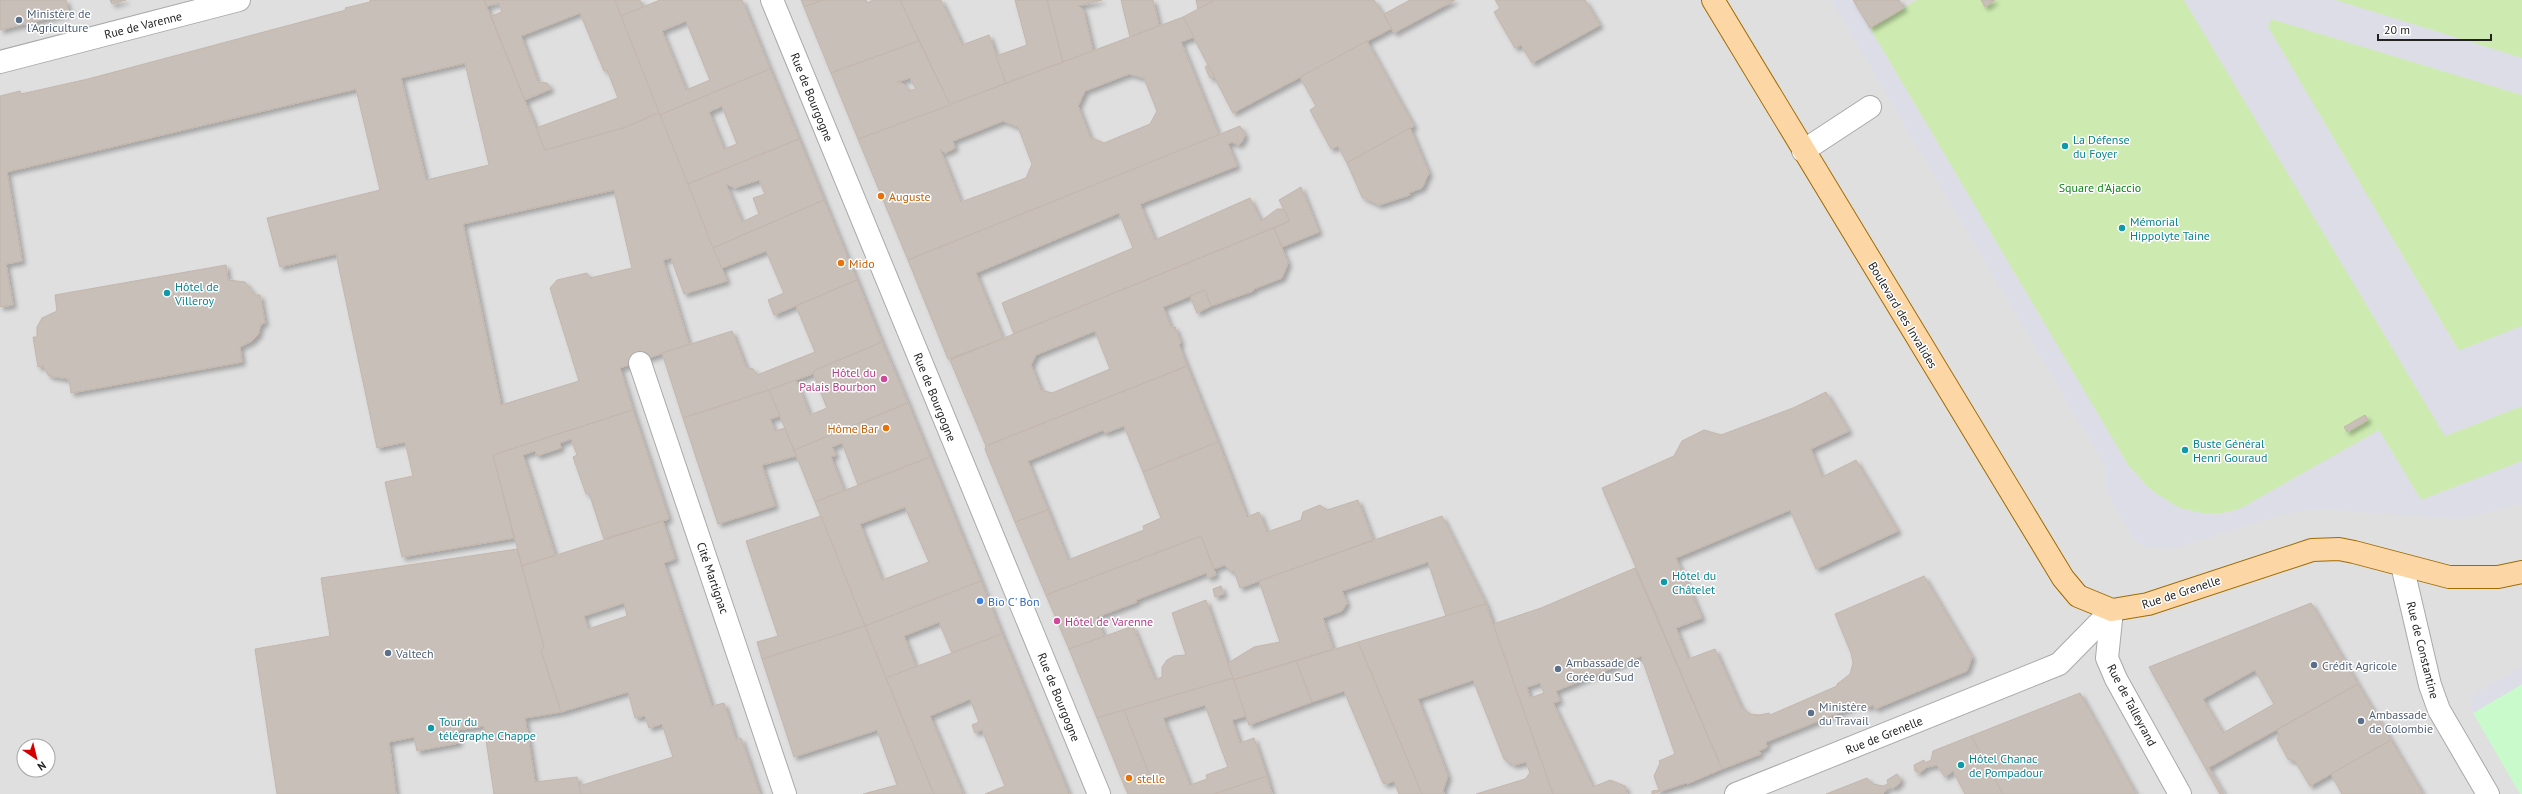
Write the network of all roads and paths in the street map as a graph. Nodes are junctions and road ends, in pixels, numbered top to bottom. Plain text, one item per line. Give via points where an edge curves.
1 (772, 0) edge
2 (1713, 0) edge
3 (226, 2) edge
4 (0, 62) edge
5 (1870, 108) dead end
6 (1803, 151) junction
7 (640, 363) dead end
8 (2402, 565) junction
9 (2522, 572) edge
10 (2112, 610) junction
11 (785, 794) edge
12 (1099, 794) edge
13 (1736, 794) edge
14 (2180, 794) edge
15 (2488, 794) edge

1 - 12 street, Rue de Bourgogne
2 - 6 main road, Boulevard des Invalides
3 - 4 street, Rue de Varenne
5 - 6 street
6 - 10 main road, Boulevard des Invalides via 2063,578 2078,596
7 - 11 street, Cité Martignac
8 - 9 main road, Rue de Grenelle via 2449,577 2498,577
8 - 10 main road, Rue de Grenelle via 2339,549 2312,550 2148,604
8 - 15 street, Rue de Constantine via 2430,685 2439,710
10 - 13 street, Rue de Grenelle via 2059,664 2047,670
10 - 14 street, Rue de Talleyrand via 2107,658 2116,679

